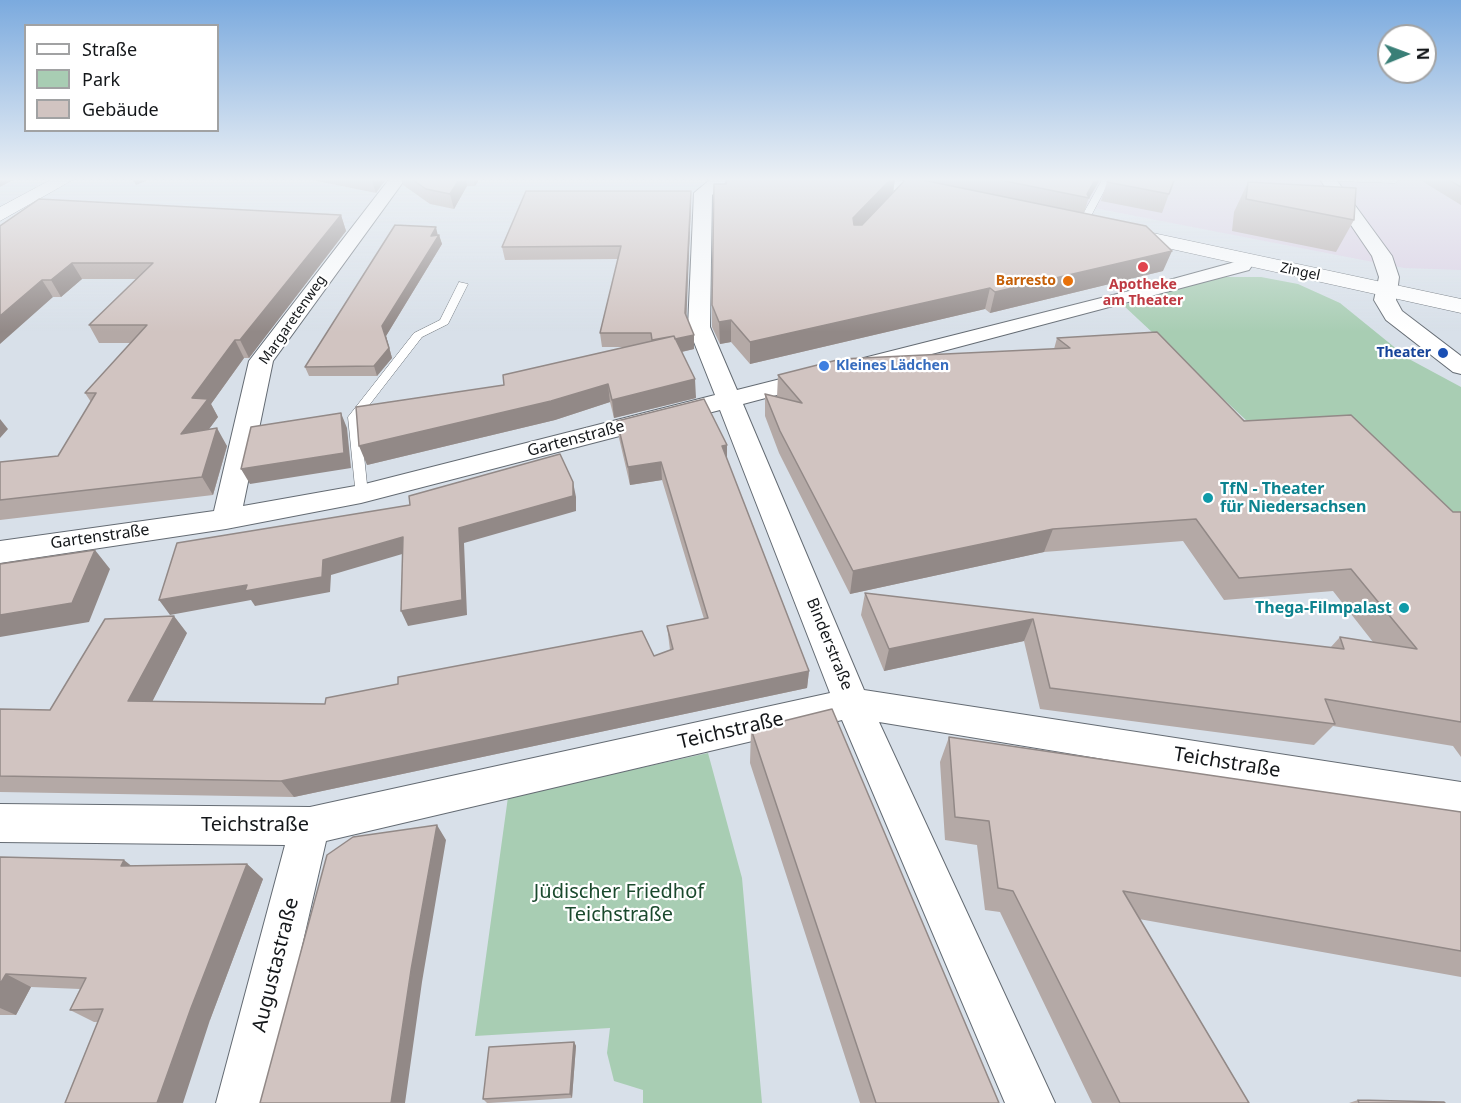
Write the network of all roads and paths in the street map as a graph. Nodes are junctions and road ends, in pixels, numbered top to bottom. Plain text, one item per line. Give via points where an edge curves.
1 (360, 229) edge
2 (703, 229) edge
3 (1129, 229) edge
4 (1140, 229) edge
5 (1363, 229) edge
6 (1246, 260) junction
7 (463, 284) dead end
8 (1387, 284) junction
9 (1461, 291) edge
10 (1461, 306) edge
11 (1461, 367) edge
12 (730, 399) junction
13 (361, 494) junction
14 (226, 519) junction
15 (0, 552) edge
16 (852, 703) junction
17 (1461, 800) edge
18 (0, 823) edge
19 (310, 826) junction
20 (241, 1103) edge
21 (1030, 1103) edge

1 - 14 street, Margaretenweg via 261,362
2 - 12 street, Binderstraße via 699,327
3 - 6 main road, Zingel
4 - 8 main road, Zingel
5 - 8 street via 1382,256
6 - 8 main road, Zingel
6 - 12 street, Gartenstraße via 1242,266 1136,295
7 - 13 lane via 444,322 418,335 354,417
8 - 9 main road
8 - 10 main road
8 - 11 street via 1384,300 1394,315
12 - 13 street, Gartenstraße
12 - 16 street, Binderstraße
13 - 14 street, Gartenstraße
14 - 15 street, Gartenstraße
16 - 17 street, Teichstraße
16 - 19 street, Teichstraße
16 - 21 street, Binderstraße
18 - 19 street, Teichstraße
19 - 20 street, Augustastraße

